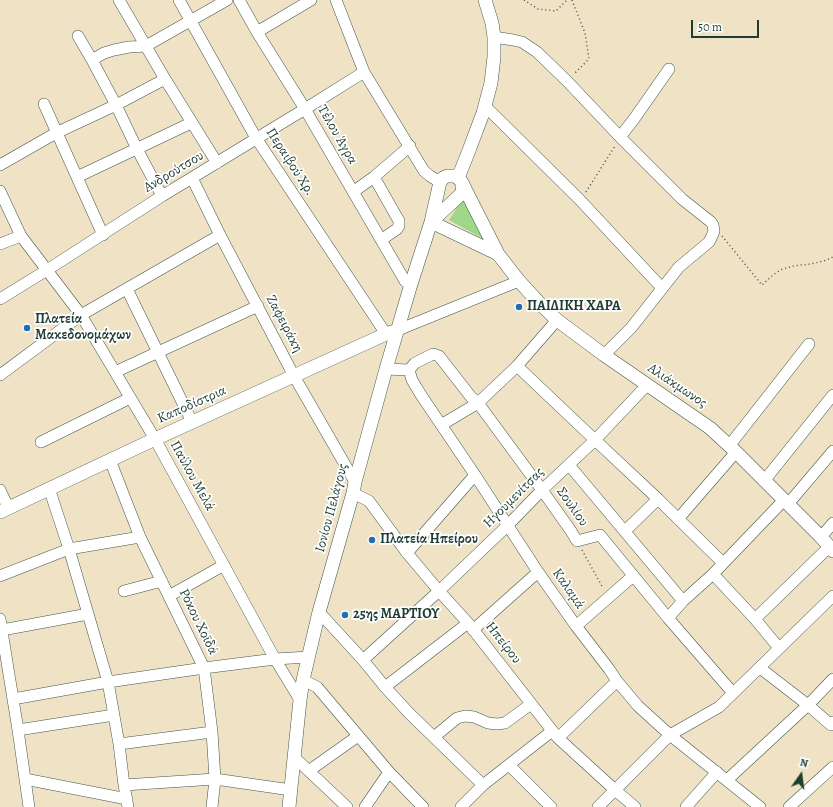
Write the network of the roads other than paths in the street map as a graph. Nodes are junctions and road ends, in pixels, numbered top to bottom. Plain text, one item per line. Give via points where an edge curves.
1 (120, 0) edge
2 (180, 0) edge
3 (227, 0) edge
4 (239, 0) edge
5 (311, 0) edge
6 (336, 0) edge
7 (485, 0) edge
8 (191, 21) junction
9 (257, 32) junction
10 (78, 36) dead end
11 (494, 37) junction
12 (146, 46) junction
13 (92, 60) junction
14 (669, 69) dead end
15 (364, 72) junction
16 (165, 79) junction
17 (44, 104) dead end
18 (116, 105) junction
19 (485, 106) junction
20 (305, 109) junction
21 (191, 123) junction
22 (56, 133) junction
23 (620, 137) junction
24 (256, 138) junction
25 (410, 146) junction
26 (137, 149) junction
27 (217, 163) junction
28 (0, 165) edge
29 (77, 177) junction
30 (374, 177) junction
31 (192, 178) junction
32 (460, 181) junction
33 (440, 182) junction
34 (0, 191) edge
35 (353, 192) junction
36 (162, 196) junction
37 (431, 222) junction
38 (103, 235) junction
39 (220, 235) junction
40 (21, 236) junction
41 (381, 240) junction
42 (0, 244) edge
43 (498, 254) junction
44 (47, 270) junction
45 (519, 280) junction
46 (411, 284) junction
47 (662, 288) junction
48 (127, 289) junction
49 (0, 299) edge
50 (258, 306) junction
51 (81, 315) junction
52 (557, 320) junction
53 (392, 332) junction
54 (809, 344) dead end
55 (158, 352) junction
56 (604, 355) junction
57 (517, 366) junction
58 (386, 369) junction
59 (2, 370) edge
60 (410, 370) junction
61 (115, 372) junction
62 (294, 376) junction
63 (647, 385) junction
64 (833, 395) edge
65 (130, 398) junction
66 (478, 403) junction
67 (192, 422) junction
68 (441, 425) junction
69 (155, 439) junction
70 (594, 440) junction
71 (41, 442) dead end
72 (733, 449) junction
73 (833, 451) edge
74 (110, 460) junction
75 (569, 465) junction
76 (475, 475) junction
77 (764, 481) junction
78 (49, 488) junction
79 (354, 488) junction
80 (0, 490) edge
81 (542, 490) junction
82 (658, 499) junction
83 (786, 502) junction
84 (4, 509) edge
85 (678, 518) junction
86 (833, 523) edge
87 (507, 526) junction
88 (625, 531) junction
89 (140, 537) junction
90 (828, 545) edge
91 (68, 549) junction
92 (407, 553) junction
93 (723, 563) junction
94 (224, 565) junction
95 (538, 572) junction
96 (713, 574) junction
97 (0, 576) edge
98 (633, 576) junction
99 (162, 581) junction
100 (124, 591) dead end
101 (439, 591) junction
102 (169, 596) junction
103 (833, 596) edge
104 (683, 601) junction
105 (319, 612) junction
106 (88, 614) junction
107 (668, 618) junction
108 (755, 619) junction
109 (1, 625) edge
110 (471, 626) junction
111 (576, 626) junction
112 (779, 648) junction
113 (309, 657) junction
114 (275, 659) junction
115 (363, 660) junction
116 (204, 668) junction
117 (760, 668) junction
118 (833, 679) edge
119 (304, 680) junction
120 (617, 681) junction
121 (108, 682) junction
122 (385, 687) junction
123 (733, 693) junction
124 (13, 699) junction
125 (300, 700) junction
126 (531, 704) junction
127 (808, 705) junction
128 (114, 715) junction
129 (832, 724) edge
130 (18, 730) junction
131 (212, 732) junction
132 (555, 734) junction
133 (670, 735) junction
134 (358, 736) junction
135 (434, 737) junction
136 (119, 744) junction
137 (294, 757) junction
138 (508, 765) junction
139 (833, 767) edge
140 (310, 770) junction
141 (389, 772) junction
142 (718, 772) junction
143 (25, 779) junction
144 (215, 779) junction
145 (727, 780) junction
146 (124, 785) junction
147 (483, 785) junction
148 (291, 790) junction
149 (615, 790) junction
150 (128, 803) edge
151 (29, 807) edge
152 (212, 807) edge
153 (289, 807) edge
154 (347, 807) edge
155 (365, 807) edge
156 (423, 807) edge
157 (461, 807) edge
158 (551, 807) edge
159 (598, 807) edge
160 (635, 807) edge
161 (686, 807) edge
162 (760, 807) edge
163 (789, 807) edge

1 - 12 street
2 - 8 street, Περαιβού Χρ.
3 - 8 street
4 - 9 street, Τέλου Άγρα
5 - 9 street
6 - 15 street
7 - 11 street
8 - 12 street
8 - 24 street, Περαιβού Χρ.
9 - 20 street, Τέλου Άγρα
10 - 13 street
11 - 19 street via 491,83
11 - 23 street via 530,46
12 - 13 street via 114,50
12 - 16 street
13 - 18 street
14 - 23 street
15 - 20 street, Ανδρούτσου
15 - 25 street
16 - 18 street
16 - 21 street
17 - 22 street
18 - 22 street
18 - 26 street
19 - 32 street
19 - 47 street via 580,200
20 - 24 street, Ανδρούτσου
20 - 35 street, Τέλου Άγρα
21 - 26 street
21 - 27 street
22 - 28 street
22 - 29 street
23 - 47 street via 682,199 713,225 714,231 709,242 679,267
24 - 27 street, Ανδρούτσου
24 - 53 street, Περαιβού Χρ.
25 - 30 street
25 - 33 street via 424,170
26 - 29 street
26 - 36 street
27 - 31 street, Ανδρούτσου
29 - 38 street
30 - 35 street
30 - 41 street via 399,221 397,229
31 - 36 street, Ανδρούτσου
31 - 39 street, Ζαφειράκη
32 - 33 street via 454,176 447,176
32 - 37 street via 463,189 460,195
32 - 43 street, Αλιάκμωνος
33 - 37 street, Ιονίου Πελάγους
34 - 40 street, Παύλου Μελά
35 - 41 street, Τέλου Άγρα
36 - 38 street, Ανδρούτσου
37 - 43 street, Αλιάκμωνος
37 - 46 street, Ιονίου Πελάγους
38 - 44 street, Ανδρούτσου
39 - 48 street
39 - 50 street, Ζαφειράκη
40 - 42 street
40 - 44 street, Παύλου Μελά
41 - 46 street, Τέλου Άγρα via 405,281
43 - 45 street, Αλιάκμωνος
44 - 49 street, Ανδρούτσου
44 - 51 street, Παύλου Μελά
45 - 52 street, Αλιάκμωνος
45 - 53 street
46 - 53 street, Ιονίου Πελάγους
47 - 56 street via 631,328
48 - 51 street
48 - 55 street
50 - 55 street
50 - 62 street, Ζαφειράκη
51 - 59 street
51 - 61 street, Παύλου Μελά
52 - 56 street, Αλιάκμωνος
52 - 57 street
53 - 58 street, Ιονίου Πελάγους
53 - 62 street, Καποδίστρια
54 - 72 street
55 - 61 street
55 - 67 street
56 - 63 street, Αλιάκμωνος
57 - 66 street
57 - 70 street
58 - 60 street
58 - 79 street, Ιονίου Πελάγους
60 - 66 street, Σουλίου via 415,363 433,354 439,356
60 - 68 street, Καλαμά via 412,380
61 - 65 street, Παύλου Μελά
62 - 67 street, Καποδίστρια
62 - 79 street, Ζαφειράκη
63 - 70 street, Ηγουμενίτσας
63 - 72 street, Αλιάκμωνος via 710,428
64 - 77 street
65 - 69 street, Παύλου Μελά
65 - 71 street
66 - 68 street
66 - 81 street, Σουλίου
67 - 69 street, Καποδίστρια
68 - 76 street, Καλαμά
69 - 74 street, Καποδίστρια
69 - 94 street, Παύλου Μελά
70 - 75 street, Ηγουμενίτσας
70 - 82 street
72 - 77 street, Αλιάκμωνος
72 - 85 street
73 - 83 street
74 - 78 street, Καποδίστρια
74 - 89 street, Ρόκου Χοϊδά
75 - 81 street, Ηγουμενίτσας
75 - 88 street
76 - 87 street, Καλαμά
76 - 92 street
77 - 83 street, Αλιάκμωνος
78 - 84 street, Καποδίστρια
78 - 91 street
79 - 92 street, Ηπείρου via 369,501
79 - 105 street, Ιονίου Πελάγους
80 - 84 street
81 - 87 street, Ηγουμενίτσας
81 - 98 street, Σουλίου via 577,541 600,535
82 - 85 street
82 - 88 street
83 - 90 street, Αλιάκμωνος
83 - 93 street
85 - 93 street
86 - 90 street
87 - 95 street, Καλαμά
87 - 101 street, Ηγουμενίτσας
88 - 104 street
89 - 91 street
89 - 99 street, Ρόκου Χοϊδά
90 - 108 street
91 - 97 street
91 - 106 street
92 - 101 street, Ηπείρου
93 - 96 street
94 - 102 street
94 - 114 street, Παύλου Μελά
95 - 110 street
95 - 111 street, Καλαμά
96 - 104 street
96 - 108 street
98 - 107 street, Σουλίου
98 - 111 street
99 - 100 street
99 - 102 street, Ρόκου Χοϊδά
101 - 110 street, Ηπείρου
101 - 115 street, Ηγουμενίτσας
102 - 116 street, Ρόκου Χοϊδά
103 - 112 street
104 - 107 street
105 - 113 street, Ιονίου Πελάγους
105 - 115 street
106 - 109 street
106 - 121 street
107 - 123 street, Σουλίου
108 - 112 street
109 - 124 street
110 - 122 street
110 - 126 street, Ηπείρου
111 - 120 street, Καλαμά
112 - 117 street
113 - 114 street
113 - 119 street, Ιονίου Πελάγους
114 - 116 street
114 - 125 street, Παύλου Μελά
115 - 122 street
116 - 121 street
116 - 131 street, Ρόκου Χοϊδά
117 - 123 street
117 - 127 street
118 - 127 street
119 - 125 street, Ιονίου Πελάγους
119 - 134 street via 317,687
120 - 132 street
120 - 133 street, Καλαμά via 638,706
121 - 124 street
121 - 128 street
122 - 135 street
123 - 133 street via 719,707
124 - 130 street
125 - 137 street, Ιονίου Πελάγους
126 - 132 street, Ηπείρου
126 - 135 street via 505,723 488,723 465,716 457,718
127 - 129 street
127 - 145 street
128 - 130 street
128 - 136 street
130 - 143 street
131 - 136 street
131 - 144 street, Ρόκου Χοϊδά
132 - 138 street
132 - 149 street, Ηπείρου
133 - 142 street, Καλαμά
133 - 149 street
134 - 140 street
134 - 141 street
135 - 147 street
136 - 146 street
137 - 140 street
137 - 148 street, Ιονίου Πελάγους
138 - 147 street
138 - 158 street
139 - 163 street
140 - 154 street
141 - 155 street
141 - 156 street
142 - 145 street, Καλαμά
142 - 161 street
143 - 150 street
143 - 151 street
144 - 146 street
144 - 148 street
144 - 152 street, Ρόκου Χοϊδά
145 - 162 street, Καλαμά
146 - 150 street
147 - 157 street
148 - 153 street, Ιονίου Πελάγους
149 - 159 street
149 - 160 street, Ηπείρου

